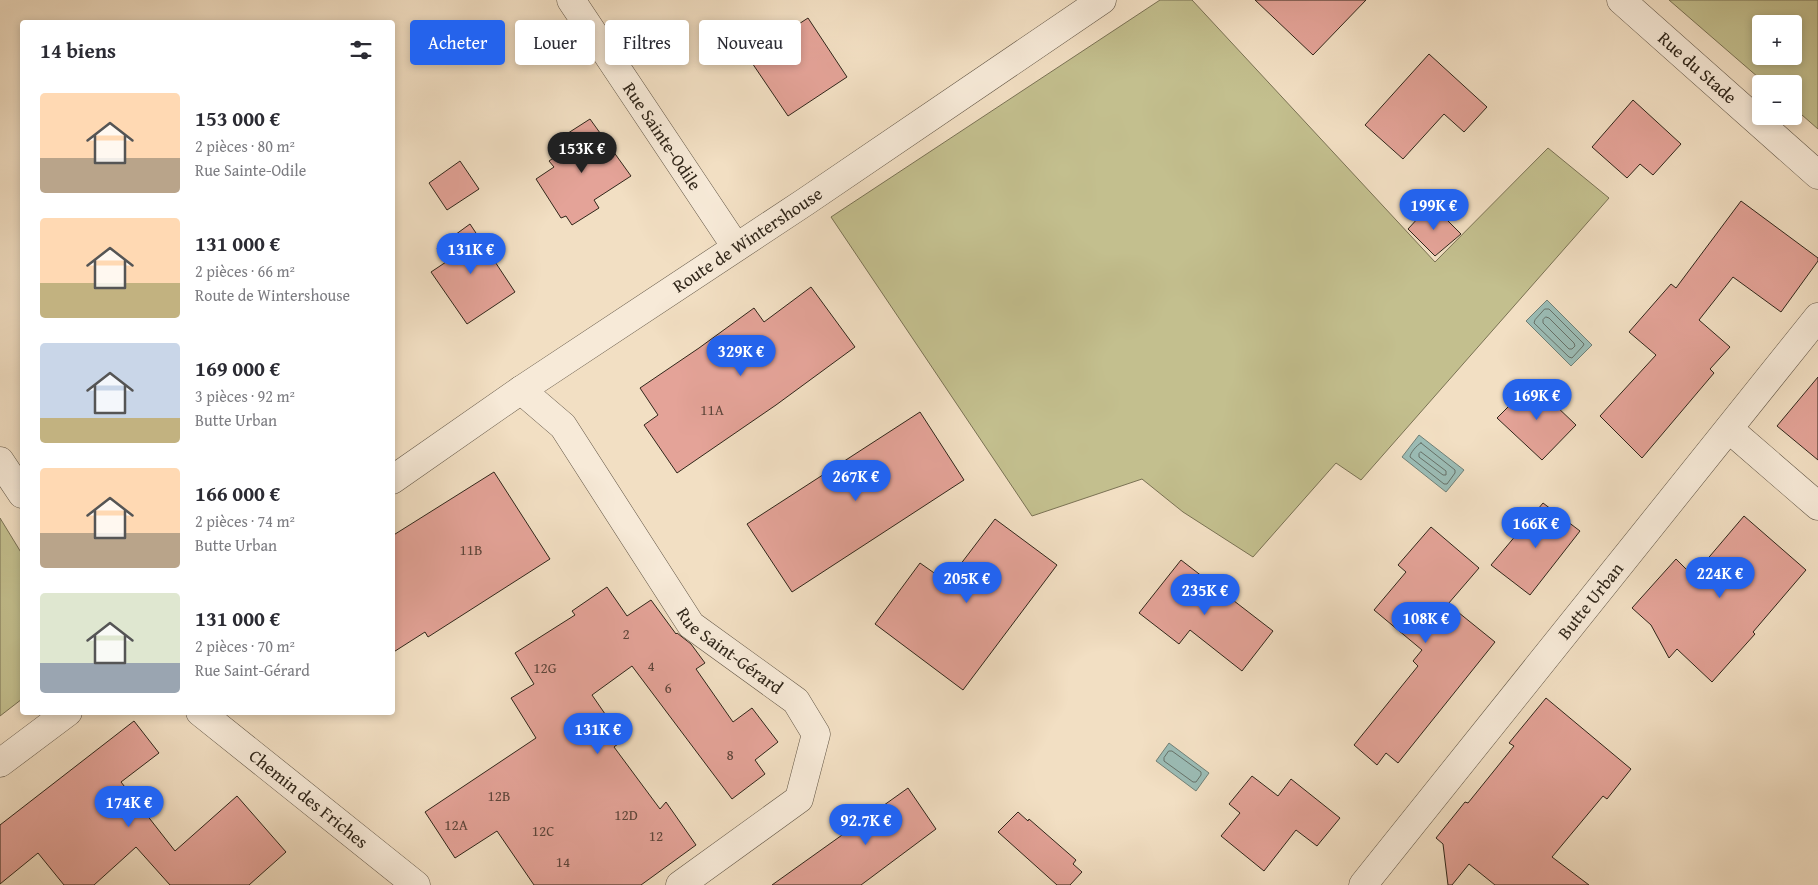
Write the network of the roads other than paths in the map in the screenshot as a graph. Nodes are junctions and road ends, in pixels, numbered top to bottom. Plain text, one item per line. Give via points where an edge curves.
1 (571, 0) edge
2 (1102, 0) edge
3 (1622, 0) edge
4 (1818, 175) edge
5 (736, 247) junction
6 (1818, 317) edge
7 (522, 390) junction
8 (1729, 429) junction
9 (0, 460) edge
10 (395, 478) edge
11 (20, 491) edge
12 (1818, 506) edge
13 (64, 715) edge
14 (204, 715) edge
15 (0, 763) edge
16 (416, 885) edge
17 (680, 885) edge
18 (1363, 885) edge

1 - 5 street, Rue Sainte-Odile
2 - 5 street, Route de Wintershouse
3 - 4 street, Rue du Stade
5 - 7 street, Route de Wintershouse
6 - 8 street, Butte Urban
7 - 10 street, Route de Wintershouse
7 - 17 street, Rue Saint-Gérard via 563,426 691,625 796,701 816,734 799,799
8 - 12 street
8 - 18 street, Butte Urban
9 - 11 street
13 - 15 street
14 - 16 street, Chemin des Friches

